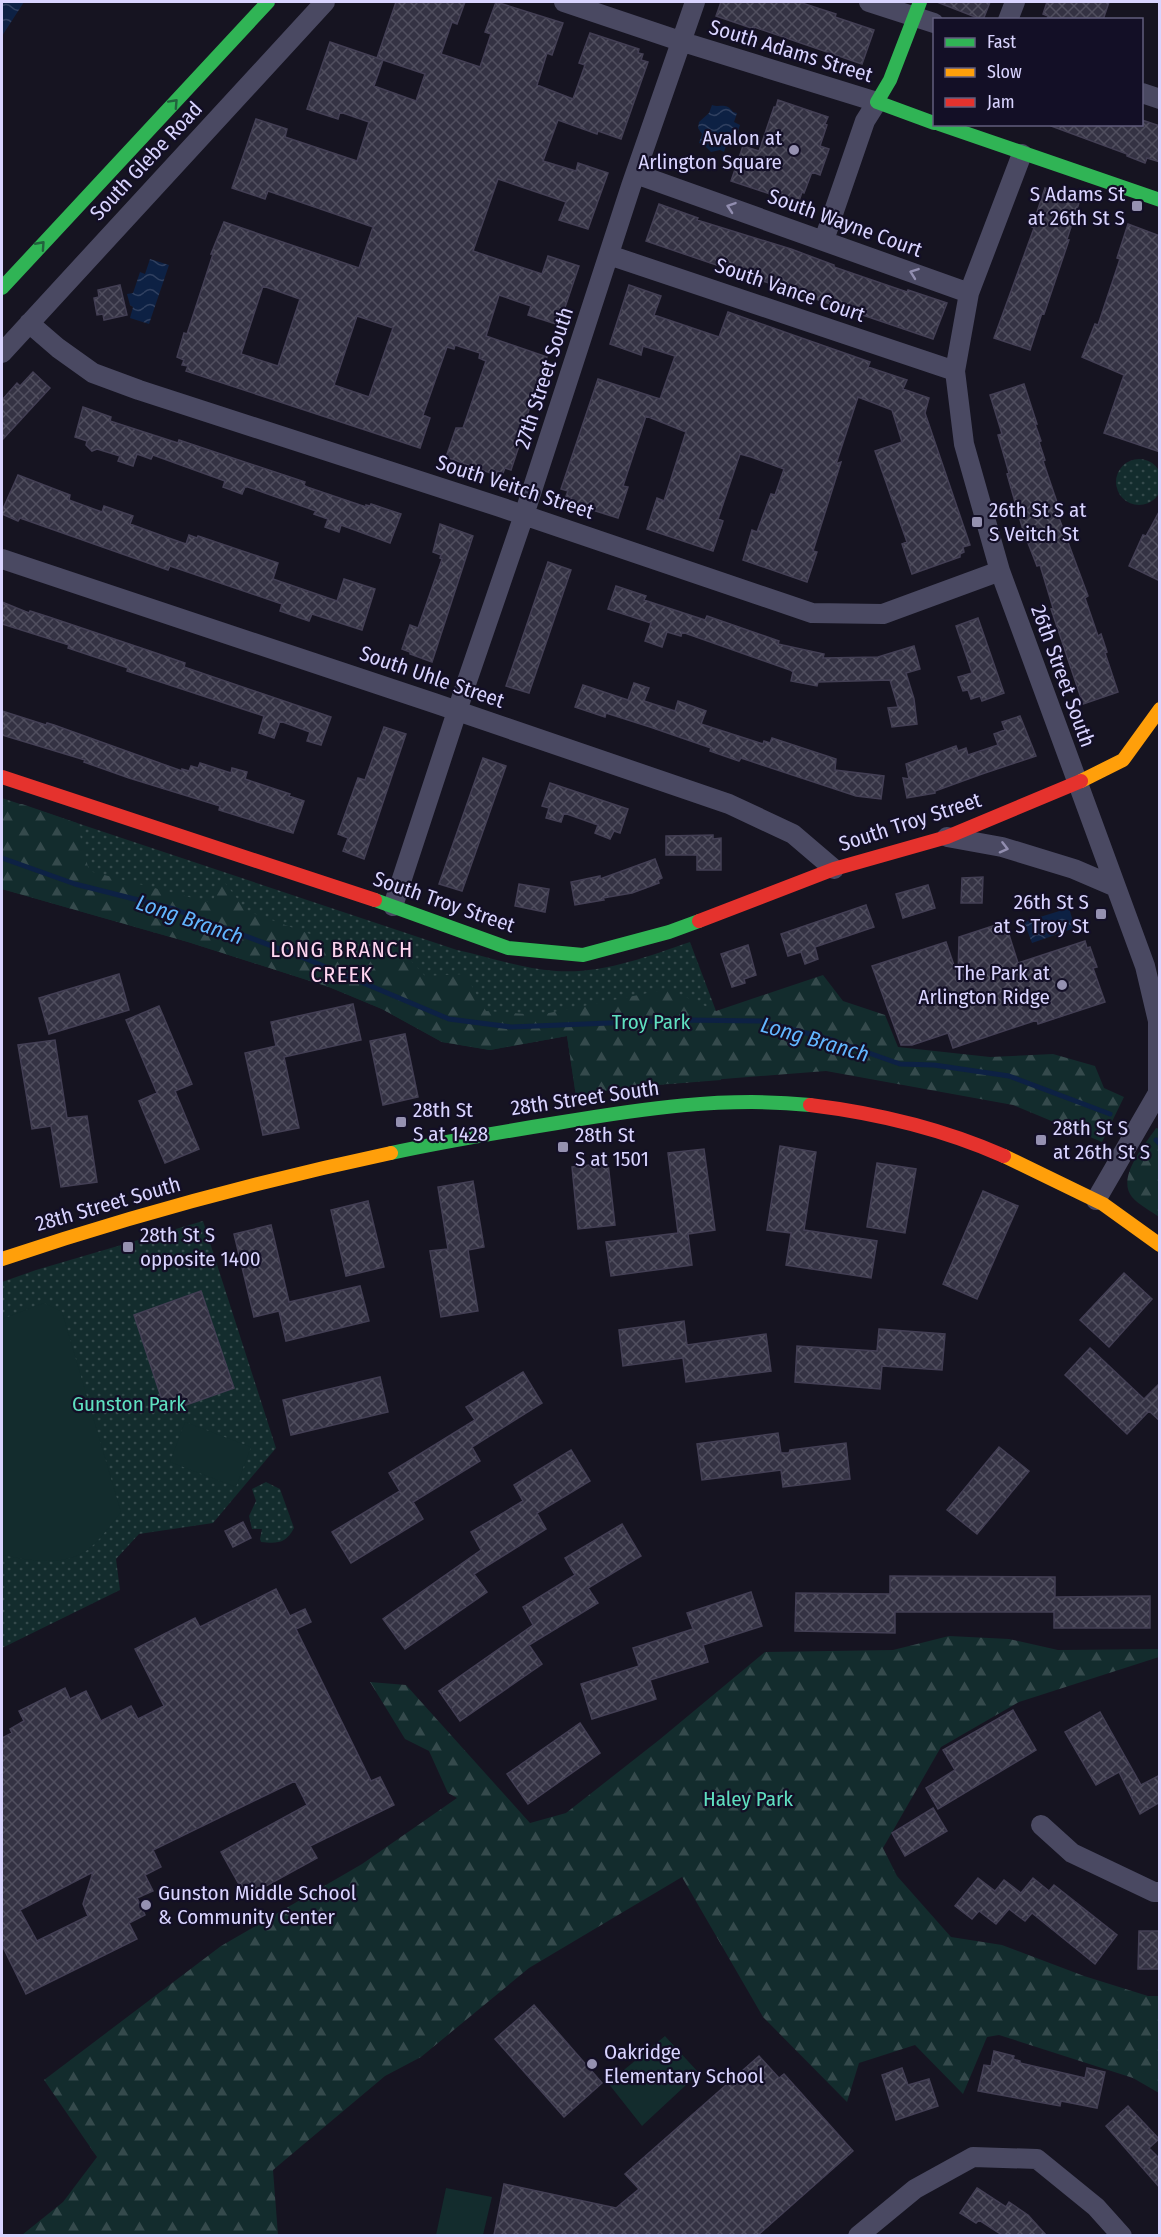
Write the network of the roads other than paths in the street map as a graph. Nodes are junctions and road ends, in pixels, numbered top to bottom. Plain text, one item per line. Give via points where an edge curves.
1 (268, 2) edge
2 (325, 2) edge
3 (564, 2) edge
4 (695, 2) edge
5 (869, 2) edge
6 (1015, 2) edge
7 (917, 9) edge
8 (1009, 18) edge
9 (933, 22) edge
10 (682, 42) junction
11 (1143, 93) edge
12 (1160, 99) edge
13 (877, 102) junction
14 (933, 123) edge
15 (945, 126) edge
16 (1022, 154) junction
17 (636, 174) junction
18 (1160, 200) edge
19 (824, 240) junction
20 (609, 255) junction
21 (2, 288) edge
22 (969, 293) junction
23 (29, 323) junction
24 (2, 353) edge
25 (955, 371) junction
26 (524, 515) junction
27 (2, 559) edge
28 (1000, 571) junction
29 (1160, 709) edge
30 (457, 711) junction
31 (2, 777) edge
32 (1077, 783) junction
33 (946, 837) junction
34 (834, 869) junction
35 (1116, 887) junction
36 (393, 906) junction
37 (1096, 1200) junction
38 (1160, 1245) edge
39 (2, 1259) edge
40 (1041, 1825) dead end
41 (1160, 1892) edge
42 (858, 2235) edge
43 (1122, 2235) edge

21 -> 1 street, South Glebe Road
2 - 23 street, South Glebe Road
3 - 10 street, South Adams Street
4 - 10 street, 27th Street South
5 - 7 street
6 - 8 street
7 - 9 street
7 - 13 street via 890,80
10 - 13 street, South Adams Street
10 - 17 street, 27th Street South
11 - 12 street
13 - 14 street, South Adams Street
13 - 19 street via 865,121
15 - 16 street
16 - 18 street
16 - 22 street, 26th Street South
19 -> 17 street, South Wayne Court
17 - 20 street, 27th Street South
22 -> 19 street, South Wayne Court
20 - 25 street, South Vance Court
20 - 26 street, 27th Street South
22 - 25 street, 26th Street South
23 - 24 street, South Glebe Road
23 - 26 street, South Veitch Street via 93,373
25 - 28 street, 26th Street South via 964,444
26 - 28 street, South Veitch Street via 812,613 883,614
26 - 30 street, 27th Street South
27 - 30 street, South Uhle Street
28 - 32 street, 26th Street South
29 - 32 street, South Troy Street via 1123,760
30 - 34 street, South Uhle Street via 729,804 793,834
30 - 36 street, 27th Street South
31 - 36 street, South Troy Street
32 - 33 street, South Troy Street
32 - 35 street, 26th Street South
33 - 34 street, South Troy Street
33 -> 35 street via 1002,847 1074,869
34 - 36 street, South Troy Street via 669,932 583,955 508,948
35 - 37 street, 26th Street South via 1145,966 1158,1021 1158,1094
37 - 38 street, 28th Street South
37 - 39 street, 28th Street South via 1023,1162 951,1134 872,1114 796,1104 741,1102 597,1116 380,1155 127,1219
40 - 41 street via 1072,1853
42 - 43 street via 915,2189 973,2157 1036,2159 1096,2207

